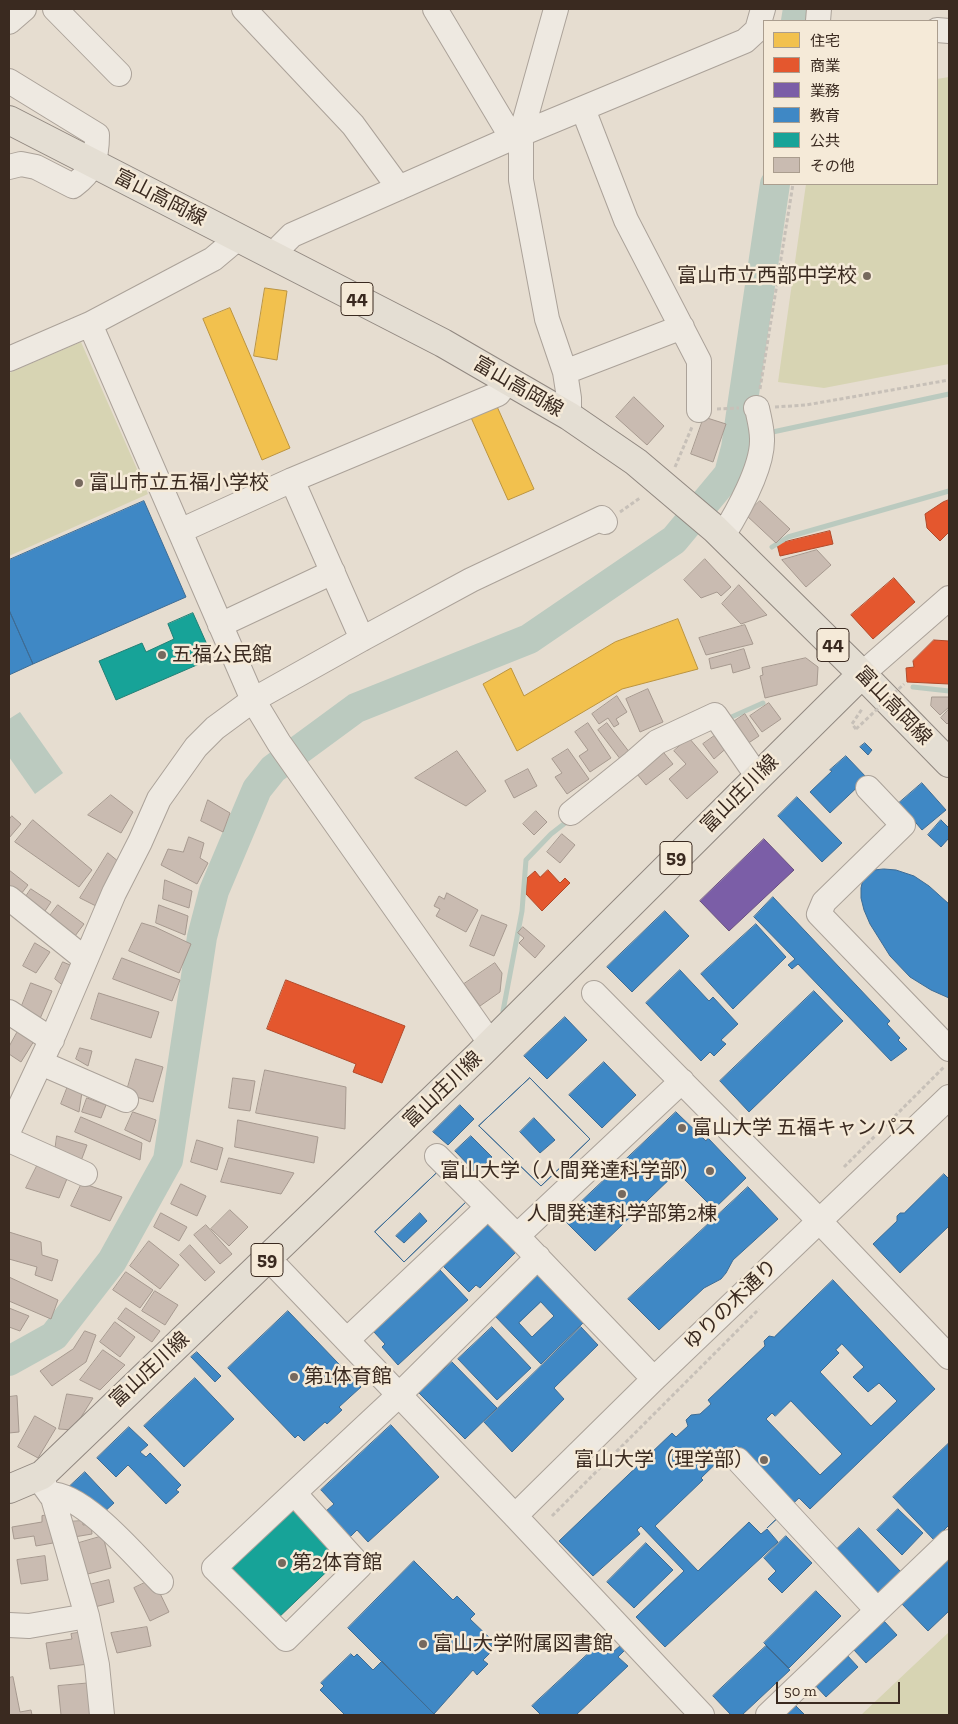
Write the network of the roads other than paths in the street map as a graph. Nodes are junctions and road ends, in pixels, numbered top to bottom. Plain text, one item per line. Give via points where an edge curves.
1 (24, 9) edge
2 (54, 9) edge
3 (244, 9) edge
4 (435, 9) edge
5 (556, 9) edge
6 (763, 9) edge
7 (9, 22) edge
8 (119, 74) dead end
9 (9, 81) edge
10 (583, 109) junction
11 (9, 120) edge
12 (516, 136) junction
13 (94, 164) junction
14 (9, 167) edge
15 (399, 188) junction
16 (238, 238) junction
17 (272, 255) junction
18 (90, 324) junction
19 (682, 327) junction
20 (9, 359) edge
21 (565, 372) junction
22 (508, 381) junction
23 (699, 410) road end
24 (569, 416) junction
25 (759, 421) road end
26 (292, 480) junction
27 (605, 522) road end
28 (180, 531) junction
29 (718, 533) junction
30 (333, 572) junction
31 (949, 598) edge
32 (220, 625) junction
33 (362, 639) junction
34 (862, 674) junction
35 (252, 700) junction
36 (949, 763) edge
37 (758, 776) junction
38 (868, 788) dead end
39 (571, 813) dead end
40 (9, 898) edge
41 (85, 959) junction
42 (594, 993) dead end
43 (9, 1012) edge
44 (52, 1040) junction
45 (491, 1044) junction
46 (949, 1049) edge
47 (40, 1063) junction
48 (682, 1081) junction
49 (949, 1097) edge
50 (126, 1100) dead end
51 (9, 1130) edge
52 (9, 1140) edge
53 (436, 1156) dead end
54 (85, 1174) dead end
55 (488, 1207) junction
56 (819, 1221) junction
57 (517, 1236) junction
58 (538, 1257) junction
59 (268, 1258) junction
60 (347, 1340) junction
61 (949, 1357) edge
62 (654, 1379) junction
63 (399, 1395) junction
64 (738, 1460) dead end
65 (46, 1484) junction
66 (9, 1489) edge
67 (294, 1493) junction
68 (515, 1516) junction
69 (949, 1542) edge
70 (161, 1582) dead end
71 (877, 1610) junction
72 (87, 1616) junction
73 (9, 1625) edge
74 (102, 1715) edge
75 (702, 1715) edge
76 (768, 1715) edge

1 - 7 street
2 - 8 street
3 - 15 street via 353,125
4 - 12 street
5 - 12 street
6 - 10 street via 757,30 745,41
9 - 13 street via 97,135
10 - 12 street
10 - 19 street via 626,220
11 - 13 main road, 富山高岡線 / 44
12 - 15 street
12 - 21 street via 547,318
13 - 14 street via 85,178 73,186 36,168 21,164
13 - 16 main road, 富山高岡線 / 44
15 - 17 street via 292,235
16 - 17 main road, 富山高岡線 / 44
16 - 18 street via 213,258
17 - 22 main road, 富山高岡線 / 44 via 442,342
18 - 20 street
18 - 28 street
19 - 21 street
19 - 23 street via 699,361
21 - 24 street
22 - 24 main road, 富山高岡線 / 44
22 - 26 street via 498,394
24 - 29 main road, 富山高岡線 / 44 via 636,462
25 - 29 street via 756,469 731,522
26 - 28 street
26 - 30 street
27 - 33 street via 602,518 488,572
28 - 32 street
29 - 34 main road, 富山高岡線 / 44
30 - 32 street
30 - 33 street
31 - 34 street
32 - 35 street
33 - 35 street
34 - 36 main road, 富山高岡線 / 44
34 - 37 main road, 富山庄川線 / 59
35 - 41 street via 196,747 159,799
35 - 45 street
37 - 39 street via 720,723 658,742
37 - 45 main road, 富山庄川線 / 59
38 - 46 street via 903,825 824,902 819,914
40 - 41 street
41 - 44 street
42 - 48 street
43 - 44 street
44 - 47 street
45 - 59 main road, 富山庄川線 / 59
47 - 50 street
47 - 51 street
48 - 56 street
48 - 57 street
49 - 56 street, ゆりの木通り
52 - 54 street
53 - 55 street
55 - 57 street
55 - 60 street
56 - 61 street
56 - 62 street, ゆりの木通り
57 - 58 street
58 - 62 street
58 - 63 street
59 - 60 street
59 - 65 main road, 富山庄川線 / 59 via 126,1392
60 - 63 street
62 - 68 street, ゆりの木通り
63 - 67 street
63 - 68 street
64 - 71 street
65 - 66 main road, 富山庄川線 / 59
65 - 70 street via 105,1524
65 - 72 street via 53,1498
67 - 67 street via 360,1566 286,1638 214,1568
68 - 75 street
69 - 71 street
71 - 76 street
72 - 73 street via 29,1626
72 - 74 street

